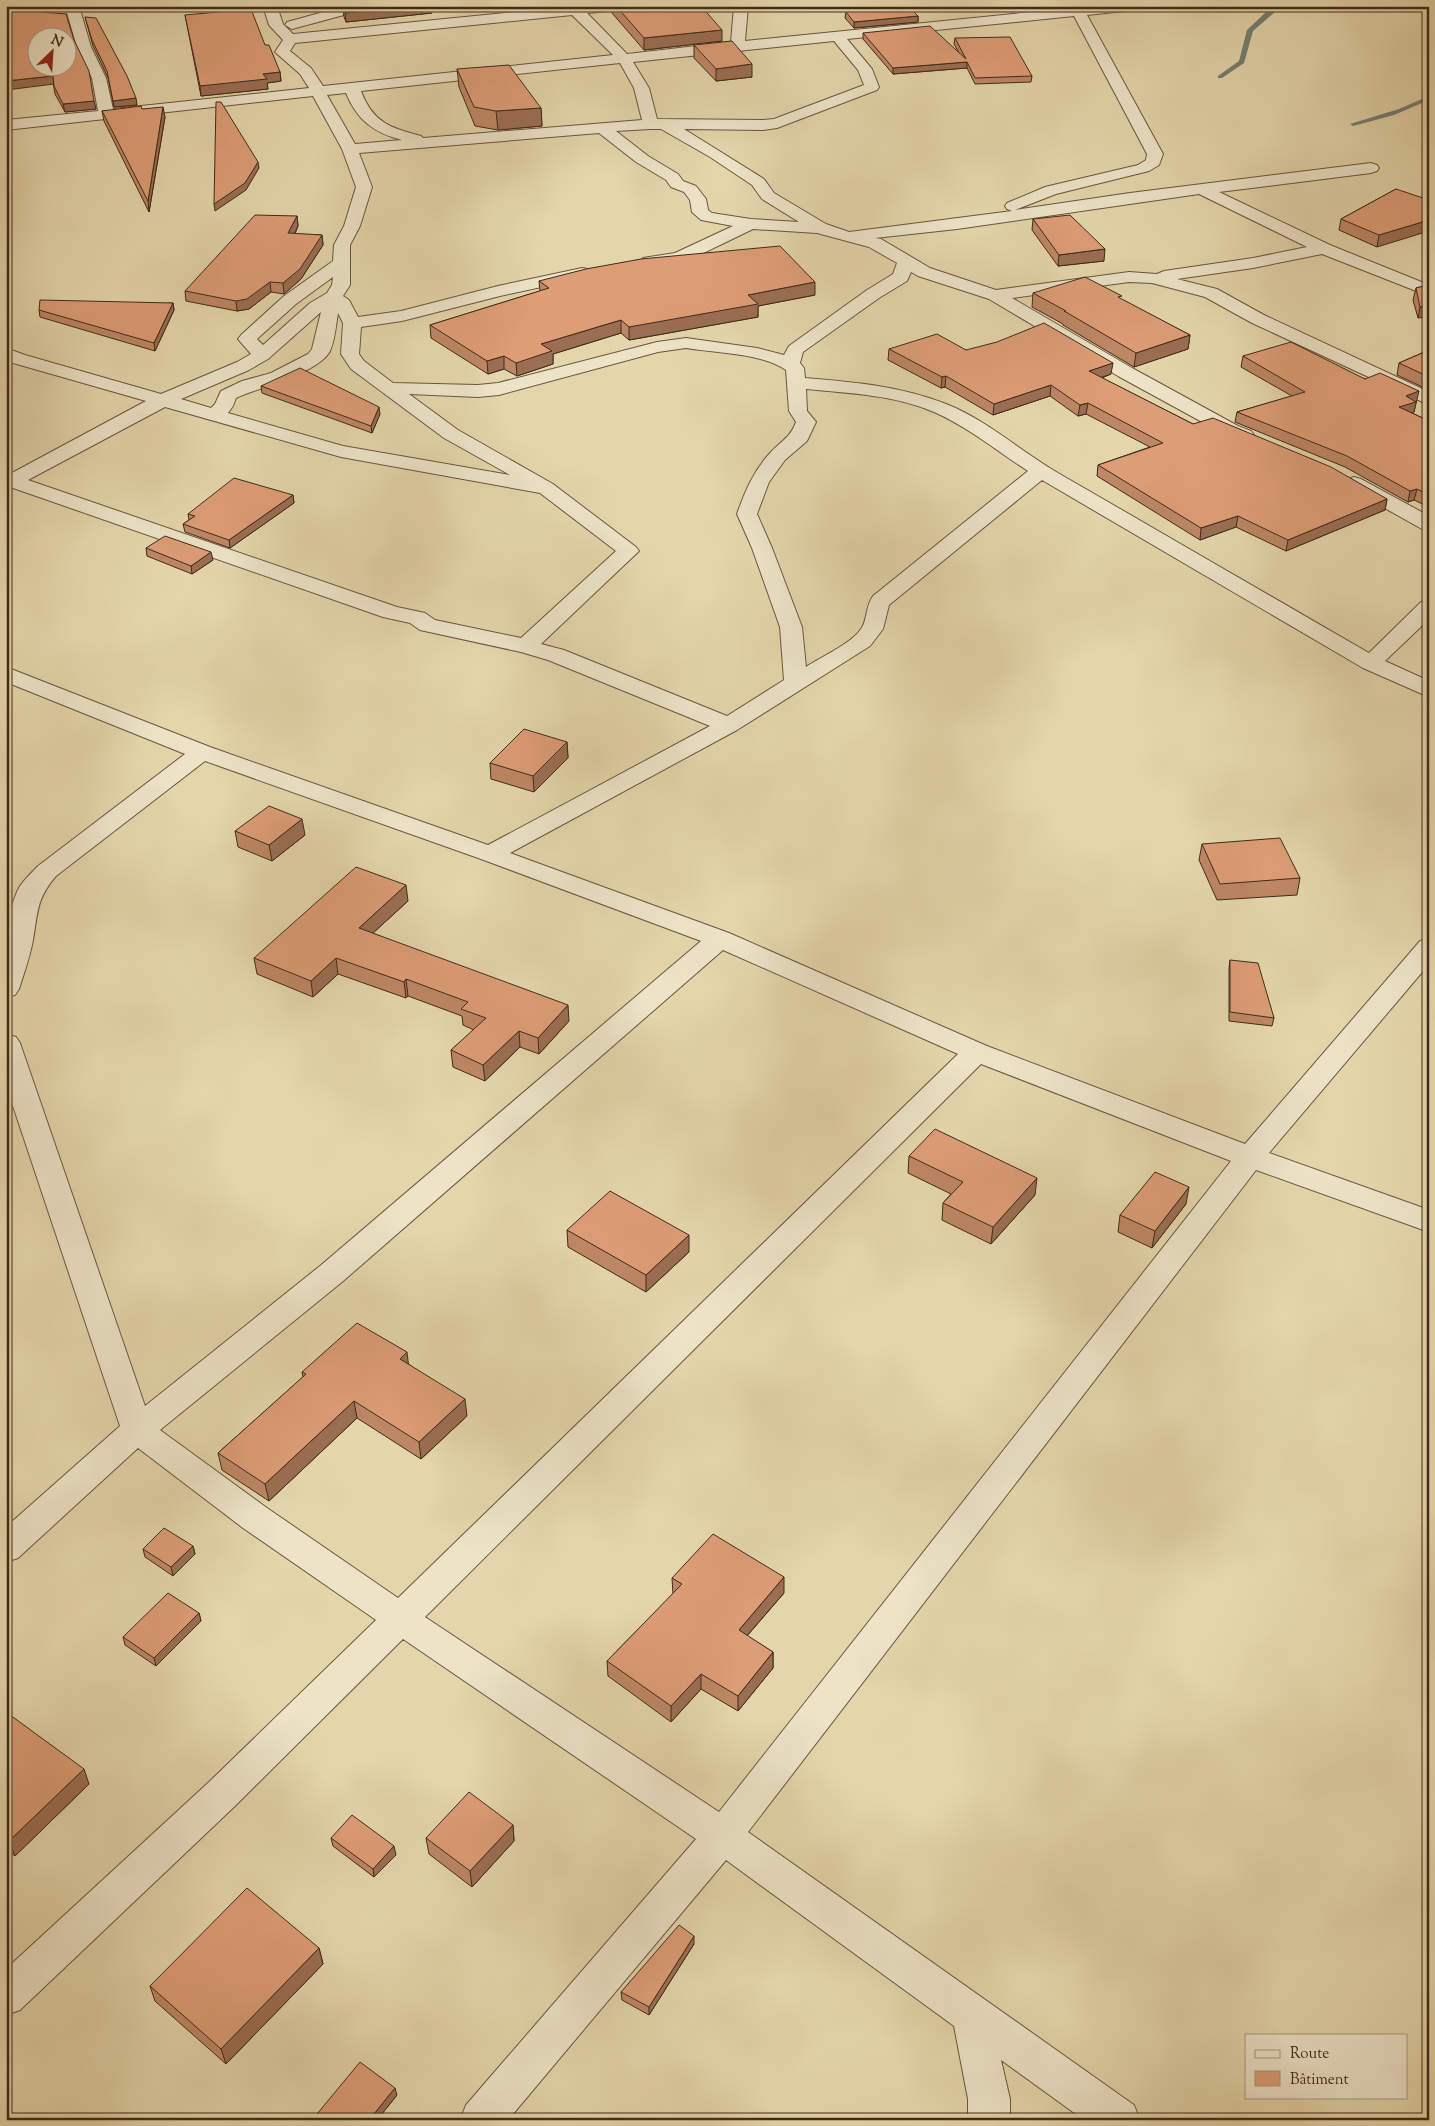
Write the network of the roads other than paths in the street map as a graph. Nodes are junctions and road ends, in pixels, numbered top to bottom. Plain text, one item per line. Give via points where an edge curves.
1 (72, 6) edge
2 (362, 6) edge
3 (451, 6) edge
4 (620, 6) edge
5 (741, 6) edge
6 (1134, 6) edge
7 (550, 10) edge
8 (576, 11) junction
9 (1079, 12) junction
10 (278, 24) edge
11 (442, 24) junction
12 (838, 37) junction
13 (738, 46) junction
14 (625, 59) junction
15 (352, 88) junction
16 (318, 91) junction
17 (106, 113) junction
18 (363, 114) junction
19 (332, 118) junction
20 (6, 124) edge
21 (650, 124) junction
22 (666, 125) junction
23 (602, 128) junction
24 (430, 142) junction
25 (350, 149) junction
26 (1371, 168) dead end
27 (1203, 190) junction
28 (988, 219) junction
29 (751, 224) junction
30 (820, 228) junction
31 (844, 236) junction
32 (1324, 249) junction
33 (341, 263) junction
34 (906, 263) junction
35 (636, 264) edge
36 (598, 270) edge
37 (1152, 278) junction
38 (1429, 291) edge
39 (995, 296) junction
40 (332, 297) junction
41 (352, 323) junction
42 (6, 353) edge
43 (262, 355) junction
44 (791, 364) junction
45 (797, 383) junction
46 (388, 388) junction
47 (1429, 399) edge
48 (163, 400) junction
49 (214, 415) junction
50 (1265, 444) edge
51 (1040, 471) junction
52 (1336, 473) edge
53 (8, 481) edge
54 (546, 488) junction
55 (1429, 525) edge
56 (1429, 607) edge
57 (526, 646) junction
58 (1371, 663) junction
59 (6, 674) edge
60 (796, 683) junction
61 (1429, 690) edge
62 (730, 725) junction
63 (202, 752) junction
64 (490, 854) junction
65 (720, 939) junction
66 (1429, 947) edge
67 (6, 989) edge
68 (6, 1043) edge
69 (977, 1052) junction
70 (1250, 1157) junction
71 (1429, 1221) edge
72 (137, 1430) junction
73 (6, 1548) edge
74 (401, 1619) junction
75 (723, 1836) junction
76 (6, 1996) edge
77 (972, 2014) junction
78 (481, 2120) edge
79 (989, 2120) edge
80 (1119, 2120) edge

1 - 17 street via 84,47 99,78
2 - 10 street via 313,20
3 - 11 street
4 - 8 street
5 - 13 street
6 - 9 street
7 - 8 street
7 - 11 street
8 - 14 street
9 - 12 street
9 - 28 street via 1155,154 1153,162 1143,168 1051,190
10 - 11 street
10 - 16 street via 282,52 306,71
12 - 13 street
12 - 22 street via 865,69 872,87 777,123
13 - 14 street
14 - 15 street
14 - 21 street via 637,76 646,98
15 - 16 street
15 - 18 street
16 - 17 street
16 - 19 street
17 - 20 street
18 - 19 street
18 - 24 street via 366,119 394,134
19 - 25 street
21 - 22 street
21 - 23 street
22 - 30 street via 758,182 768,196
23 - 24 street
23 - 29 street via 672,177 677,184 690,189 698,199 700,212 706,217
24 - 25 street
25 - 33 street via 364,187 342,246
26 - 27 street
27 - 28 street
27 - 32 street
28 - 31 street
29 - 30 street
29 - 35 street via 679,258
30 - 31 street
31 - 34 street via 876,243
32 - 37 street via 1254,264
32 - 38 street
33 - 40 street via 341,285
33 - 43 street via 290,300 247,339
34 - 39 street
34 - 44 street via 901,277 795,350
36 - 41 street via 559,276 402,316
37 - 39 street via 1129,277
37 - 47 street via 1211,293
39 - 50 street via 1230,430
40 - 41 street via 343,304
40 - 43 street via 316,307
40 - 49 street via 321,351 314,358 278,377 228,395 224,406
41 - 46 street via 350,354 357,365
42 - 48 street
43 - 48 street
44 - 45 street via 795,368
44 - 46 street via 738,349 686,343 499,389
45 - 51 street via 877,390 927,403 956,416
45 - 60 street via 798,411 806,422 800,437 778,456 759,482 747,514 791,627
46 - 54 street via 451,434
48 - 49 street
48 - 53 street
49 - 54 street via 342,450
51 - 58 street
51 - 60 street via 881,600 875,609 876,618 870,633 862,641
52 - 55 street
53 - 57 street via 391,612 417,618 428,625
54 - 57 street via 628,552
56 - 58 street
57 - 62 street
58 - 61 street
59 - 63 street
60 - 62 street
62 - 64 street
63 - 64 street
63 - 67 street via 47,871 32,888
64 - 65 street
65 - 69 street
65 - 72 street via 331,1274
66 - 70 street
68 - 72 street
69 - 70 street
69 - 74 street
70 - 71 street
70 - 75 street
72 - 73 street
72 - 74 street via 255,1518
74 - 75 street
74 - 76 street via 222,1794
75 - 77 street
75 - 78 street
77 - 79 street via 989,2099
77 - 80 street

